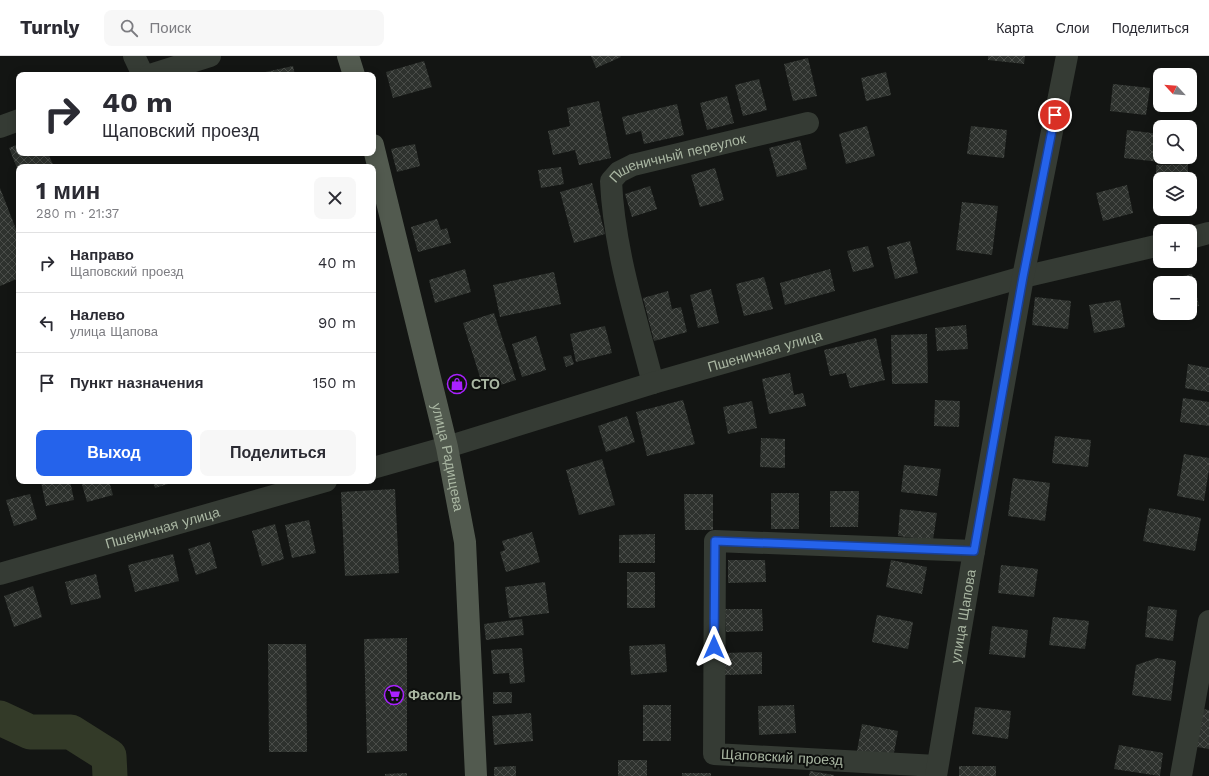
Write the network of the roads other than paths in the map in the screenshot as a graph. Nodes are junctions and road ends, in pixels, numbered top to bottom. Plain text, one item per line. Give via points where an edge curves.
1 (134, 56) edge
2 (210, 56) edge
3 (348, 56) edge
4 (1067, 56) edge
5 (142, 72) edge
6 (159, 72) edge
7 (353, 72) edge
8 (16, 121) edge
9 (808, 123) dead end
10 (0, 127) edge
11 (376, 156) edge
12 (1209, 233) edge
13 (1197, 236) edge
14 (1153, 247) edge
15 (1023, 277) junction
16 (653, 383) junction
17 (447, 447) junction
18 (376, 467) edge
19 (315, 484) edge
20 (974, 551) junction
21 (0, 574) edge
22 (1209, 621) edge
23 (937, 771) edge
24 (476, 776) edge
25 (1182, 776) edge

1 - 5 street
2 - 6 street
3 - 7 main road
4 - 15 street, улица Щапова
8 - 10 street
9 - 16 street, Пшеничный переулок via 634,165 619,172 611,181 615,230
11 - 17 main road, улица Радищева
12 - 13 street
14 - 15 street, Пшеничная улица
15 - 16 street, Пшеничная улица
15 - 20 street, улица Щапова
16 - 17 street, Пшеничная улица
17 - 18 street, Пшеничная улица
17 - 24 main road, улица Радищева via 465,542
19 - 21 street, Пшеничная улица
20 - 23 street, улица Щапова
20 - 23 street, Щаповский проезд via 715,541 714,754
22 - 25 street

